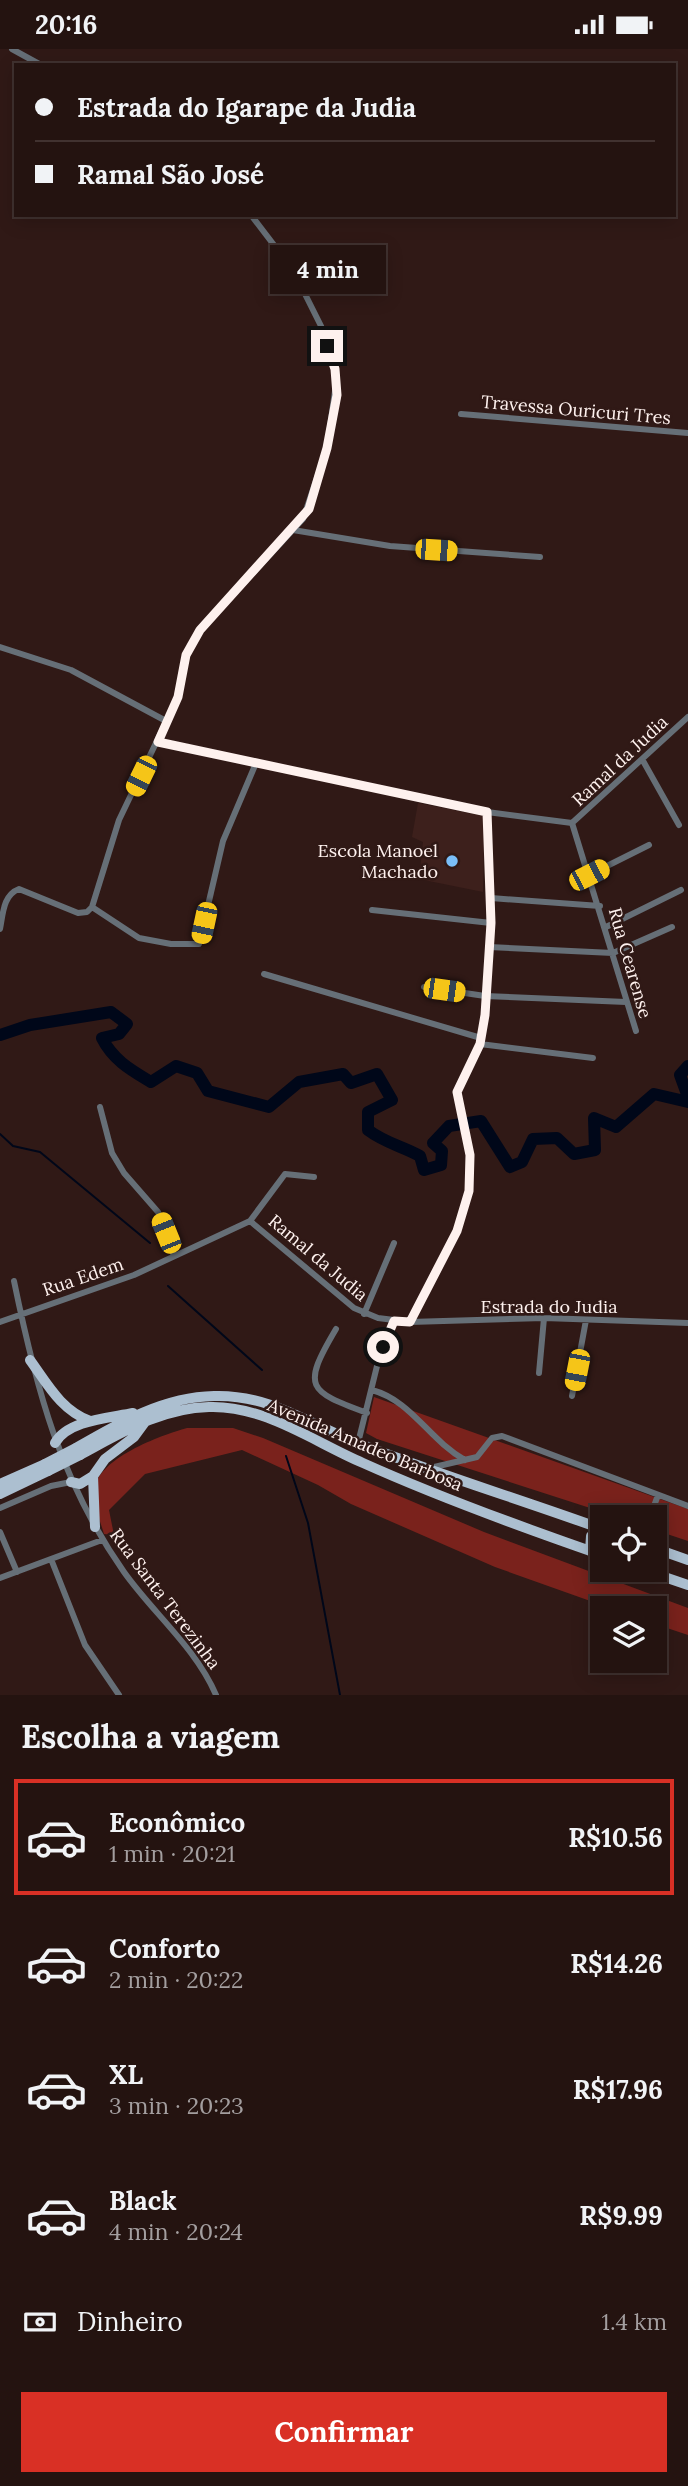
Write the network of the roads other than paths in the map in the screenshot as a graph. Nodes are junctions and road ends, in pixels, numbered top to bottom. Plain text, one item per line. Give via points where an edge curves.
1 (12, 49) edge
2 (37, 63) edge
3 (253, 217) edge
4 (461, 414) dead end
5 (688, 433) edge
6 (293, 530) junction
7 (540, 557) dead end
8 (0, 647) edge
9 (688, 717) edge
10 (166, 721) junction
11 (158, 742) junction
12 (642, 759) junction
13 (256, 763) junction
14 (487, 812) junction
15 (572, 823) junction
16 (679, 825) dead end
17 (649, 845) dead end
18 (589, 875) junction
19 (681, 890) dead end
20 (491, 898) junction
21 (600, 906) junction
22 (92, 907) junction
23 (372, 910) dead end
24 (491, 923) junction
25 (606, 927) junction
26 (672, 927) dead end
27 (0, 929) edge
28 (489, 947) junction
29 (613, 953) junction
30 (264, 974) dead end
31 (424, 987) dead end
32 (485, 996) junction
33 (626, 1002) junction
34 (636, 1031) dead end
35 (480, 1041) junction
36 (593, 1058) dead end
37 (100, 1107) dead end
38 (314, 1177) dead end
39 (250, 1221) junction
40 (394, 1243) dead end
41 (174, 1256) junction
42 (14, 1281) dead end
43 (21, 1313) junction
44 (364, 1314) junction
45 (544, 1318) junction
46 (586, 1320) junction
47 (394, 1321) junction
48 (0, 1322) edge
49 (410, 1322) junction
50 (688, 1323) edge
51 (336, 1329) dead end
52 (30, 1360) junction
53 (539, 1373) dead end
54 (372, 1390) junction
55 (572, 1396) dead end
56 (148, 1410) junction
57 (367, 1413) junction
58 (90, 1422) junction
59 (145, 1422) junction
60 (55, 1443) junction
61 (358, 1443) junction
62 (78, 1451) junction
63 (465, 1460) junction
64 (429, 1468) junction
65 (93, 1476) junction
66 (71, 1482) junction
67 (1, 1490) edge
68 (658, 1495) junction
69 (654, 1505) edge
70 (688, 1506) edge
71 (0, 1508) edge
72 (590, 1524) edge
73 (95, 1527) junction
74 (0, 1532) edge
75 (102, 1540) junction
76 (590, 1551) edge
77 (667, 1553) edge
78 (51, 1559) junction
79 (688, 1560) edge
80 (18, 1572) junction
81 (0, 1578) edge
82 (667, 1578) edge
83 (688, 1585) edge
84 (118, 1695) edge
85 (216, 1695) edge

1 - 2 street
3 - 6 street via 312,303 337,377 319,479 309,509
4 - 5 street, Travessa Ouricuri Tres
6 - 7 street via 390,546
6 - 10 street via 200,630 186,655 178,697
8 - 10 street via 72,670
9 - 12 street, Ramal da Judia
10 - 11 street
11 - 13 street, Ramal da Judia
11 - 22 street via 119,820
12 - 15 street, Ramal da Judia
12 - 16 street
13 - 14 street, Ramal da Judia
13 - 22 street via 223,841 197,945 139,938
14 - 15 street, Ramal da Judia
14 - 20 street
15 - 18 street, Rua Cearense
17 - 18 street
18 - 21 street, Rua Cearense
19 - 25 street
20 - 21 street
20 - 24 street
21 - 25 street, Rua Cearense
22 - 27 street via 83,913 14,890 5,904
23 - 24 street
24 - 28 street
25 - 29 street, Rua Cearense
26 - 29 street
28 - 29 street
28 - 32 street
29 - 33 street, Rua Cearense
30 - 35 street
31 - 32 street
32 - 33 street
32 - 35 street
33 - 34 street, Rua Cearense
35 - 36 street
35 - 49 street via 458,1084 471,1176 462,1221
37 - 41 street via 112,1153 158,1212
38 - 39 street via 285,1174
39 - 41 street, Rua Edem
39 - 44 street, Ramal da Judia
40 - 44 street
41 - 43 street, Rua Edem via 134,1275
42 - 43 street, Rua Santa Terezinha
43 - 48 street, Rua Edem
43 - 52 street, Rua Santa Terezinha
44 - 47 street, Ramal da Judia
45 - 46 street, Estrada do Judia
45 - 49 street, Estrada do Judia
45 - 53 street
46 - 50 street, Estrada do Judia
46 - 55 street
47 - 49 street, Ramal da Judia
47 - 54 street
51 - 57 street via 320,1359 317,1389 325,1397
52 - 58 main road via 60,1402
52 - 60 street, Rua Santa Terezinha
54 - 57 street
54 - 63 street via 397,1398 443,1447
56 - 58 main road
56 - 61 main road, Avenida Amadeo Barbosa via 199,1397 239,1397 291,1412
56 - 62 main road, Avenida Amadeo Barbosa
57 - 61 street
58 - 60 main road via 61,1434
59 - 62 main road, Avenida Amadeo Barbosa
59 - 65 main road
59 - 76 main road, Avenida Amadeo Barbosa via 193,1408 246,1411 483,1513
60 - 66 street, Rua Santa Terezinha
61 - 64 main road, Avenida Amadeo Barbosa
62 - 67 main road, Avenida Amadeo Barbosa, bridge
63 - 64 street
63 - 68 street via 477,1457 492,1438 502,1436
64 - 72 main road, Avenida Amadeo Barbosa
65 - 66 main road
65 - 73 main road
66 - 71 street
66 - 73 street, Rua Santa Terezinha
68 - 69 street
68 - 70 street
73 - 75 street, Rua Santa Terezinha
74 - 80 street
75 - 78 street
75 - 85 street, Rua Santa Terezinha via 209,1679
77 - 79 main road
78 - 80 street
78 - 84 street via 85,1646
80 - 81 street
82 - 83 main road

